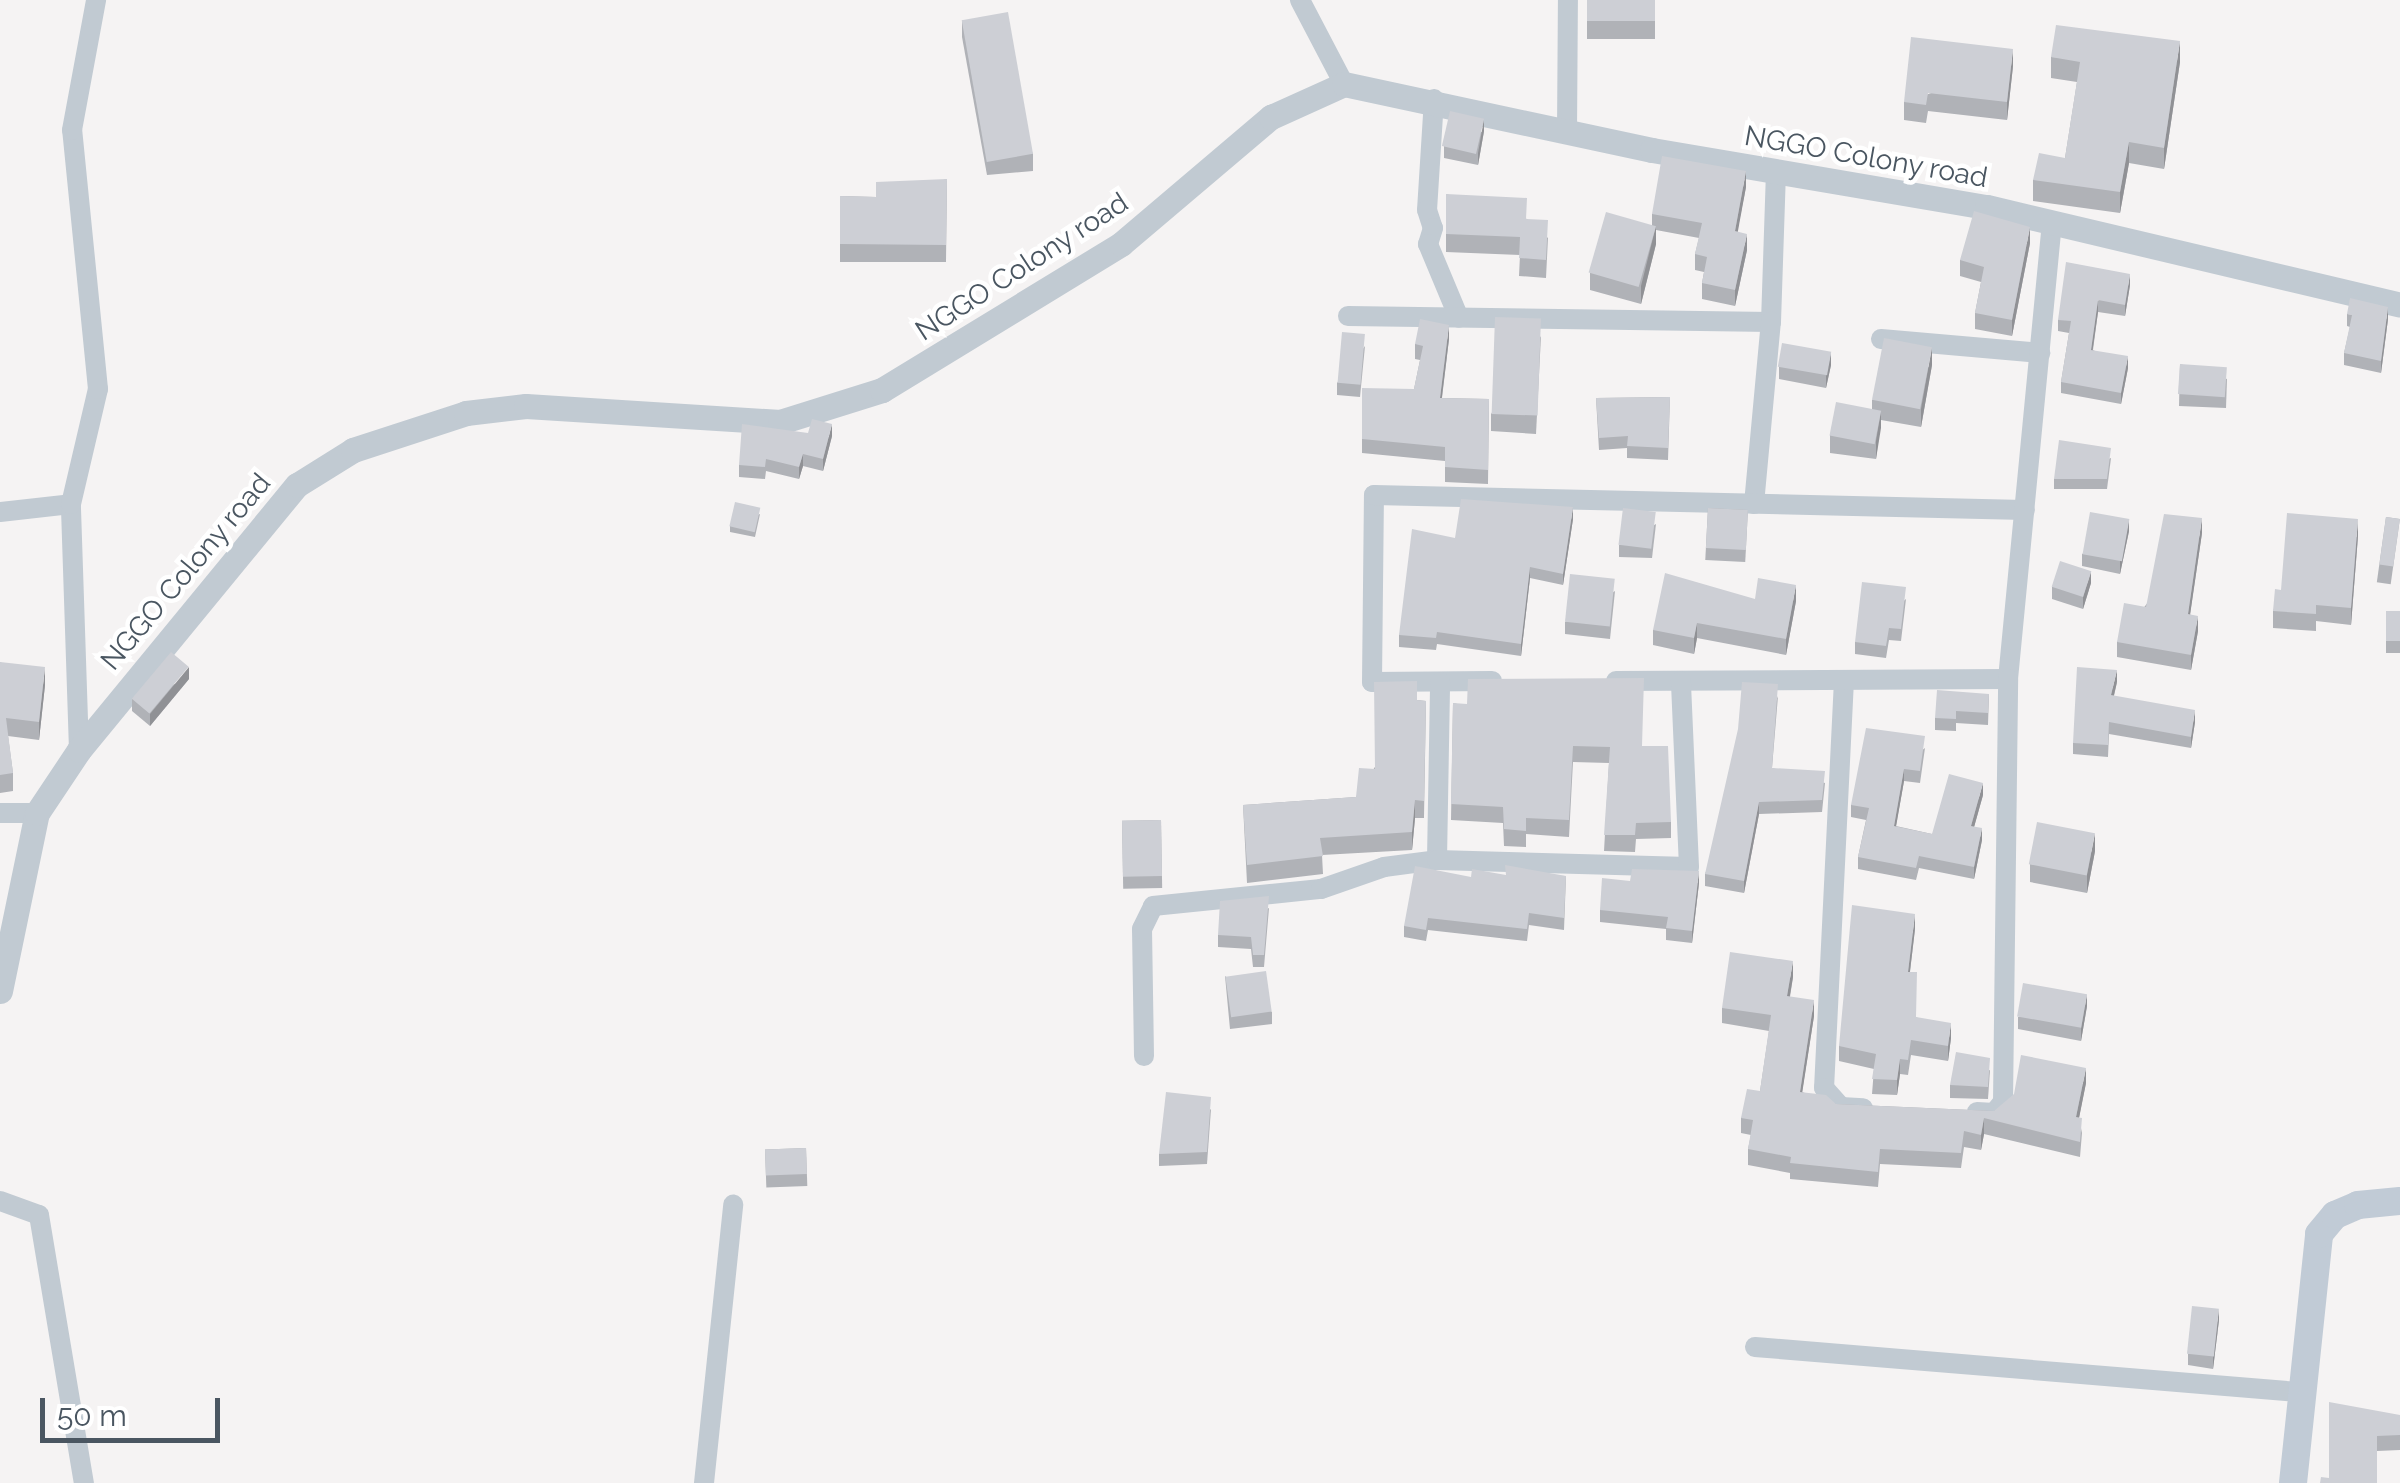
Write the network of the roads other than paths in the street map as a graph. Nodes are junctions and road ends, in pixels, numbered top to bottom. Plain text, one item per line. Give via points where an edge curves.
1 (96, 0) edge
2 (1300, 0) edge
3 (1568, 0) edge
4 (1344, 84) junction
5 (1434, 99) junction
6 (1566, 132) junction
7 (1776, 173) junction
8 (2052, 225) junction
9 (2400, 304) edge
10 (1348, 316) dead end
11 (1458, 318) junction
12 (1772, 322) junction
13 (1881, 339) edge
14 (2040, 353) junction
15 (71, 504) junction
16 (1754, 504) junction
17 (2025, 510) junction
18 (0, 512) edge
19 (2008, 679) junction
20 (1681, 680) junction
21 (1844, 680) junction
22 (1514, 681) edge
23 (1588, 681) edge
24 (1440, 682) junction
25 (78, 750) junction
26 (37, 813) junction
27 (0, 814) edge
28 (1437, 860) junction
29 (0, 991) edge
30 (1144, 1056) dead end
31 (1879, 1108) edge
32 (1956, 1111) edge
33 (0, 1200) edge
34 (2400, 1200) edge
35 (733, 1205) dead end
36 (1756, 1346) dead end
37 (2299, 1392) junction
38 (84, 1483) edge
39 (704, 1483) edge
40 (2293, 1483) edge

1 - 15 street via 72,130 98,389
2 - 4 street
3 - 6 street
4 - 5 street, NGGO Colony road
4 - 25 street, NGGO Colony road via 1271,117 1120,244 1002,323 882,390 822,412 762,422 526,406 466,413 353,450 297,485
5 - 6 street, NGGO Colony road
5 - 11 street via 1428,244
6 - 7 street, NGGO Colony road
7 - 8 street, NGGO Colony road via 1987,207
7 - 12 street
8 - 9 street, NGGO Colony road
8 - 14 street
10 - 11 street
11 - 12 street
12 - 16 street
13 - 14 street
14 - 17 street
15 - 18 street
15 - 25 street
16 - 17 street
16 - 24 street via 1374,495 1372,682
17 - 19 street
19 - 21 street
19 - 32 street via 2003,1102 1994,1113
20 - 21 street
20 - 23 street
20 - 28 street via 1689,867
21 - 31 street via 1824,1088 1840,1106
22 - 24 street
24 - 28 street
25 - 26 street, NGGO Colony road
26 - 27 street
26 - 29 street, NGGO Colony road
28 - 30 street via 1384,866 1320,889 1153,906 1142,929
33 - 38 street via 38,1215
34 - 37 main road via 2358,1205 2335,1215 2319,1234
35 - 39 street
36 - 37 street
37 - 40 main road

